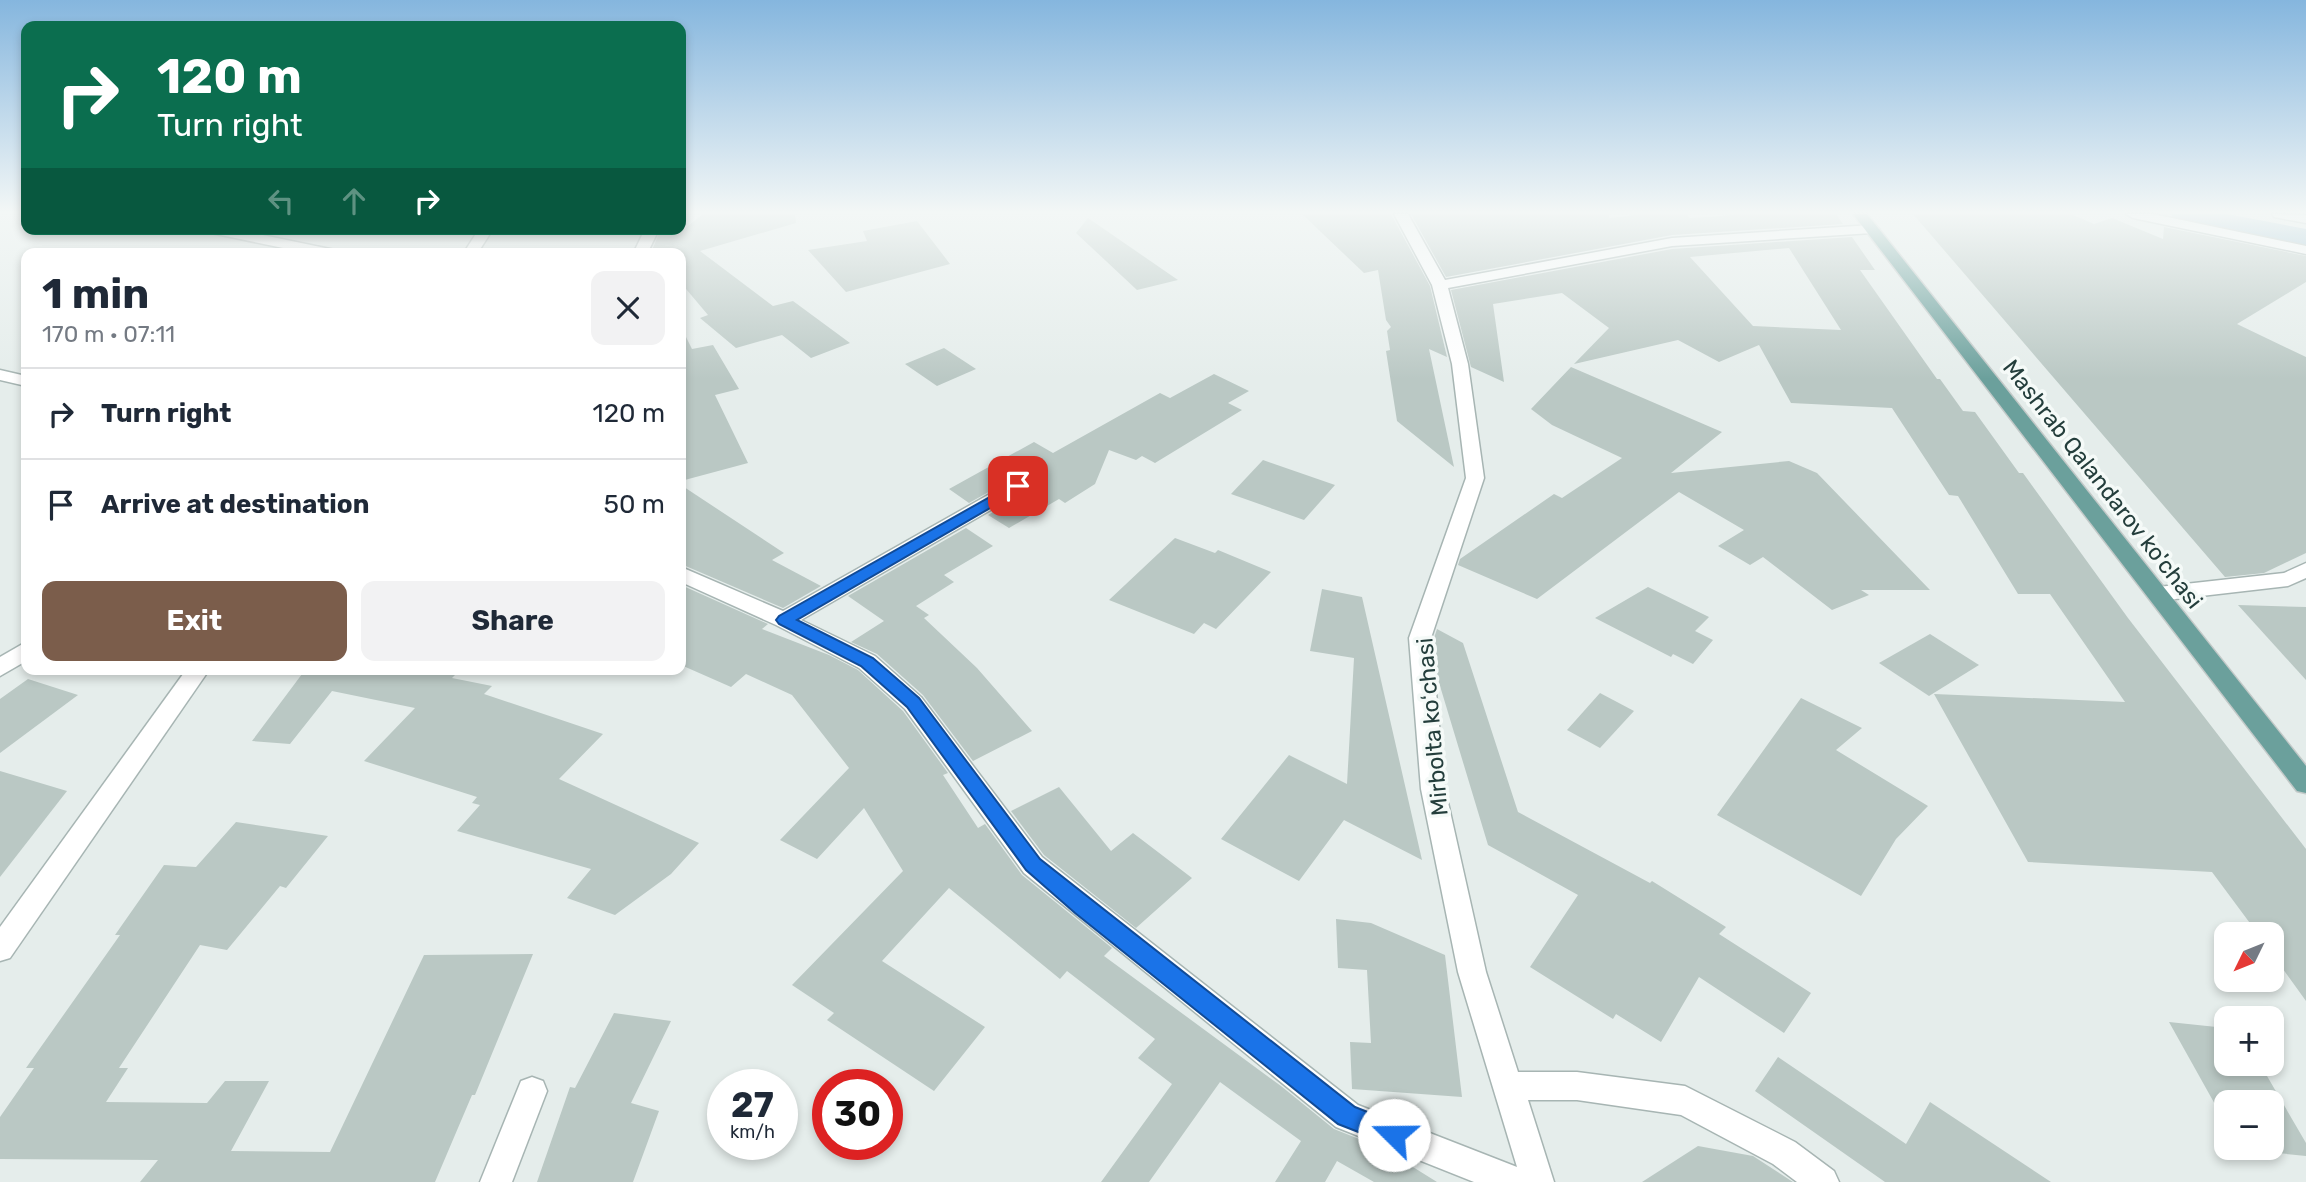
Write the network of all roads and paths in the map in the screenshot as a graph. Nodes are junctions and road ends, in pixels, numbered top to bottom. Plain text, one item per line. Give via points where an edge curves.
1 (1431, 269) edge
2 (1525, 269) edge
3 (1904, 269) edge
4 (1440, 285) junction
5 (0, 375) edge
6 (21, 381) edge
7 (1018, 486) dead end
8 (2306, 570) edge
9 (686, 576) edge
10 (2158, 594) junction
11 (785, 620) junction
12 (21, 653) edge
13 (0, 668) edge
14 (194, 675) edge
15 (2306, 784) edge
16 (0, 949) edge
17 (1508, 1086) junction
18 (532, 1091) dead end
19 (496, 1182) edge
20 (1514, 1182) edge
21 (1538, 1182) edge
22 (1823, 1182) edge

1 - 4 street, Mirbolta koʻchasi
2 - 4 street
3 - 10 main road, Mashrab Qalandarov ko'chasi
4 - 17 street, Mirbolta koʻchasi via 1460,364 1475,478 1420,638 1433,789 1472,972
5 - 6 street
7 - 11 street
8 - 10 street via 2288,579
9 - 11 street
10 - 15 main road, Mashrab Qalandarov ko'chasi
11 - 20 street via 867,662 913,703 1033,865 1347,1116
12 - 13 street
14 - 16 street
17 - 21 street, Mirbolta koʻchasi
17 - 22 street via 1577,1086 1685,1101 1784,1153
18 - 19 street

